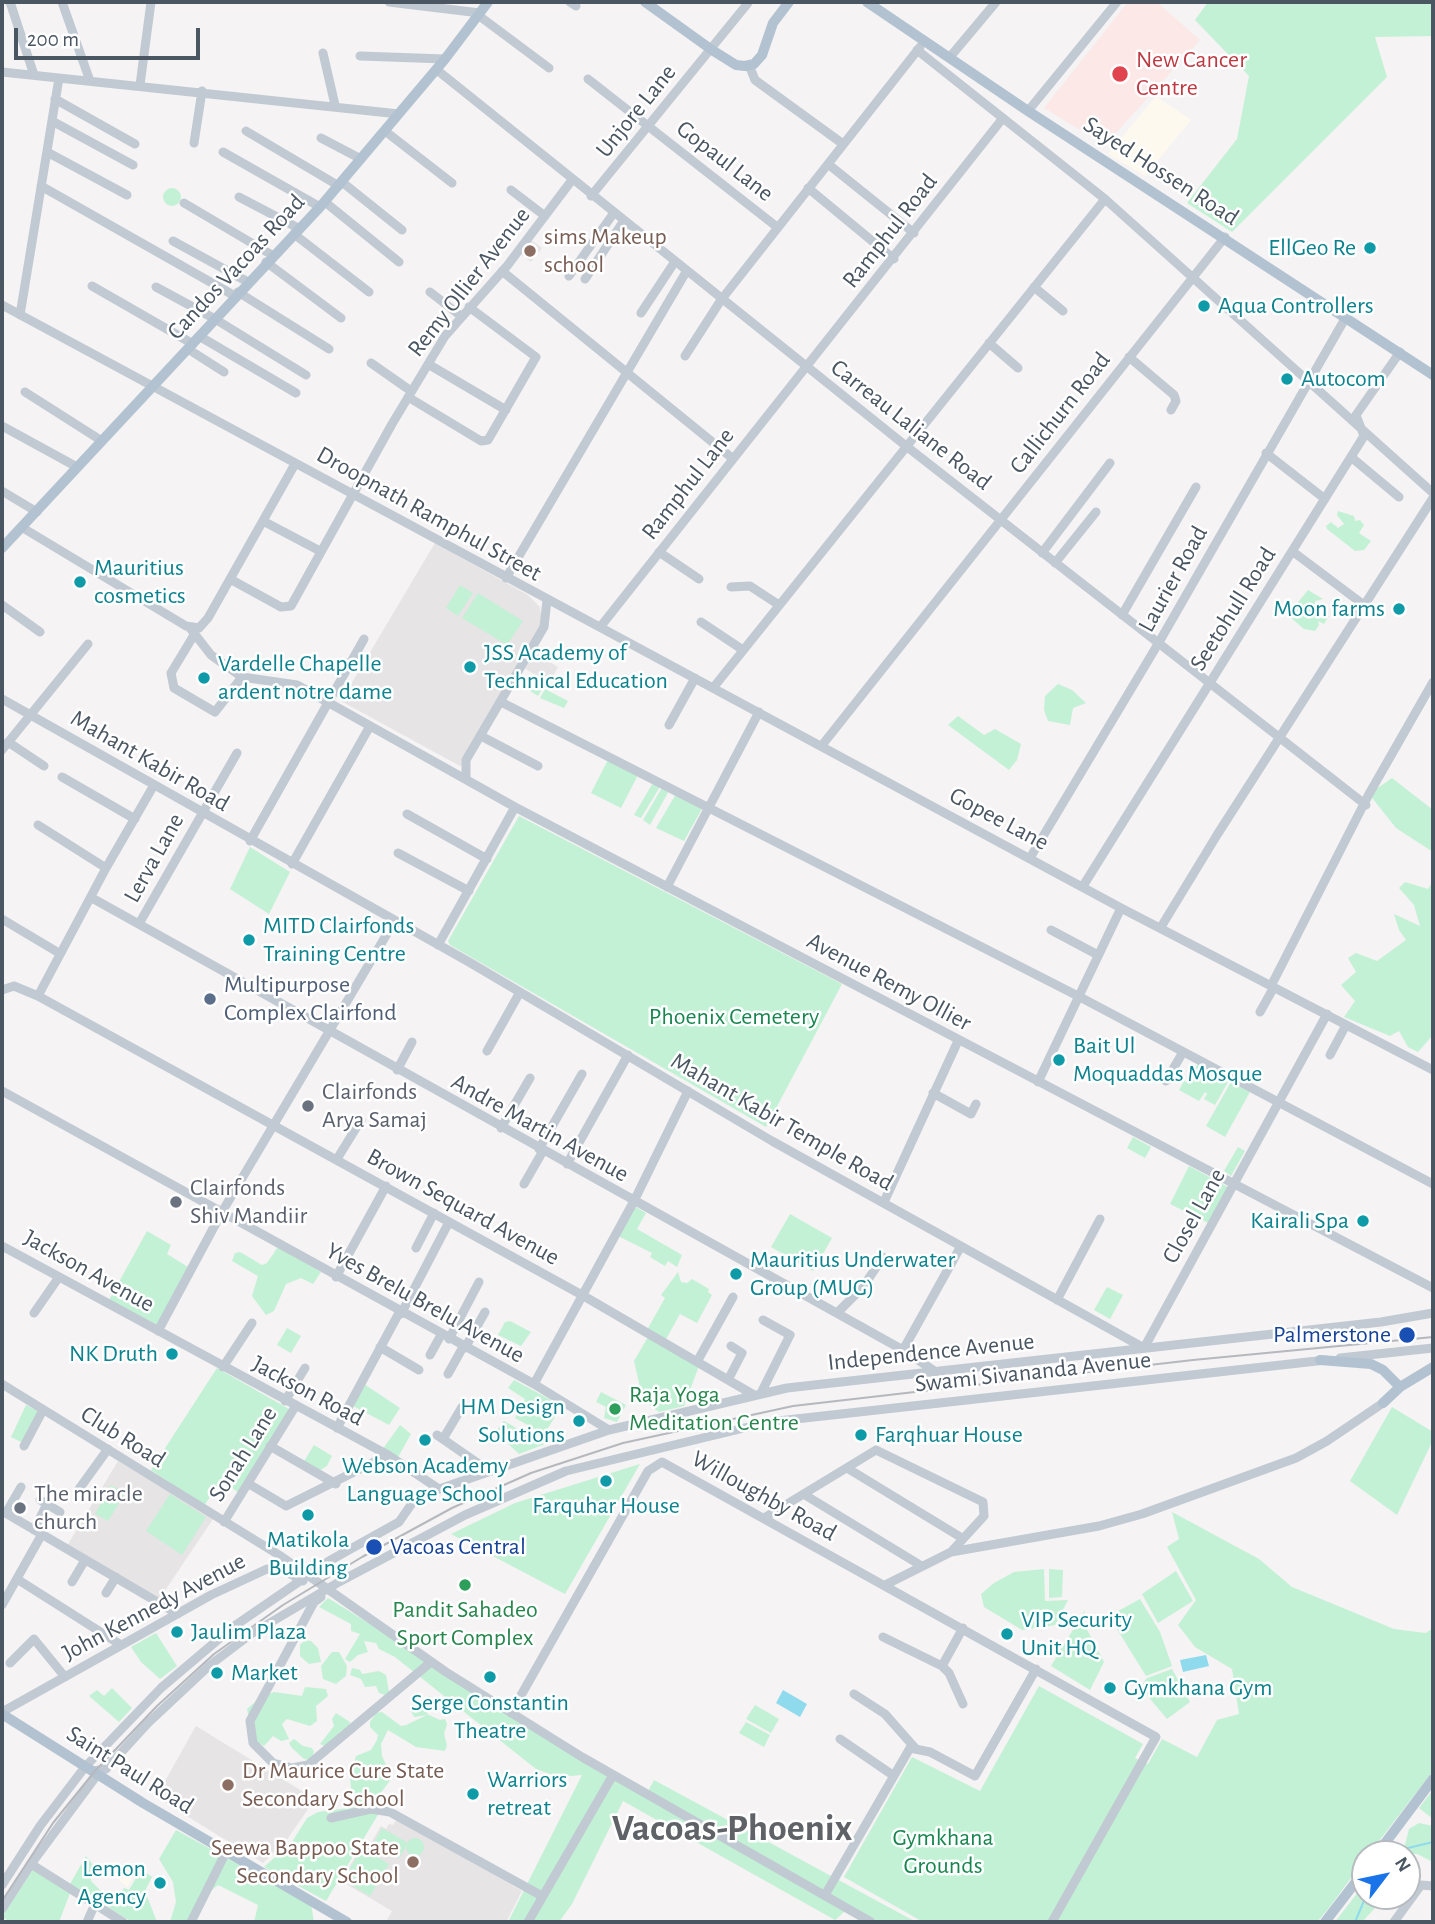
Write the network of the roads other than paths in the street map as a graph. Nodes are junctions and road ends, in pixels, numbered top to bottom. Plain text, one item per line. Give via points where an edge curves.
1 (10, 2) edge
2 (62, 2) edge
3 (151, 2) edge
4 (389, 2) edge
5 (488, 2) edge
6 (645, 2) edge
7 (789, 2) edge
8 (867, 2) edge
9 (996, 2) edge
10 (1117, 2) edge
11 (748, 3) edge
12 (884, 6) edge
13 (479, 14) junction
14 (926, 41) junction
15 (712, 50) junction
16 (917, 50) junction
17 (323, 53) dead end
18 (359, 56) dead end
19 (950, 57) junction
20 (446, 59) junction
21 (749, 65) junction
22 (549, 68) dead end
23 (437, 69) junction
24 (2, 72) edge
25 (34, 75) junction
26 (59, 78) junction
27 (588, 79) dead end
28 (90, 81) junction
29 (139, 85) junction
30 (202, 91) junction
31 (55, 99) junction
32 (335, 105) junction
33 (1028, 111) junction
34 (399, 114) junction
35 (1003, 118) junction
36 (52, 121) junction
37 (648, 125) junction
38 (246, 131) dead end
39 (385, 131) junction
40 (321, 138) dead end
41 (194, 143) dead end
42 (135, 144) dead end
43 (842, 144) junction
44 (47, 152) junction
45 (223, 152) dead end
46 (361, 159) junction
47 (828, 164) junction
48 (133, 165) dead end
49 (572, 180) junction
50 (452, 183) dead end
51 (340, 184) junction
52 (41, 186) junction
53 (808, 188) junction
54 (511, 190) dead end
55 (127, 195) dead end
56 (591, 196) junction
57 (239, 197) dead end
58 (1105, 199) junction
59 (184, 203) dead end
60 (323, 205) junction
61 (614, 214) junction
62 (545, 216) junction
63 (623, 222) junction
64 (777, 227) junction
65 (402, 230) dead end
66 (297, 232) junction
67 (914, 233) junction
68 (1225, 237) junction
69 (173, 241) dead end
70 (269, 259) junction
71 (894, 259) junction
72 (399, 262) dead end
73 (674, 262) junction
74 (502, 271) junction
75 (686, 272) junction
76 (569, 276) dead end
77 (1192, 277) junction
78 (585, 279) dead end
79 (248, 282) junction
80 (92, 286) dead end
81 (156, 287) dead end
82 (1034, 287) junction
83 (369, 292) dead end
84 (430, 292) dead end
85 (237, 294) junction
86 (721, 300) junction
87 (2, 305) edge
88 (469, 307) junction
89 (1063, 312) dead end
90 (641, 313) dead end
91 (20, 315) junction
92 (461, 316) junction
93 (1346, 317) junction
94 (341, 318) dead end
95 (215, 319) junction
96 (193, 343) junction
97 (989, 343) junction
98 (329, 349) dead end
99 (1400, 352) junction
100 (685, 356) dead end
101 (1129, 357) junction
102 (371, 363) dead end
103 (428, 364) junction
104 (806, 366) junction
105 (1018, 368) dead end
106 (224, 373) dead end
107 (626, 373) junction
108 (1433, 374) edge
109 (306, 375) dead end
110 (1309, 379) junction
111 (155, 387) junction
112 (26, 392) dead end
113 (296, 393) dead end
114 (409, 394) junction
115 (506, 410) junction
116 (1171, 410) dead end
117 (2, 426) edge
118 (1360, 426) junction
119 (102, 441) junction
120 (906, 446) junction
121 (1266, 453) junction
122 (1351, 457) junction
123 (732, 458) junction
124 (1110, 463) dead end
125 (295, 464) junction
126 (77, 467) junction
127 (1196, 487) dead end
128 (2, 491) edge
129 (352, 494) junction
130 (1433, 495) edge
131 (1399, 497) dead end
132 (1325, 499) junction
133 (37, 512) junction
134 (1096, 512) dead end
135 (1000, 519) junction
136 (263, 521) junction
137 (23, 528) junction
138 (2, 548) edge
139 (320, 551) junction
140 (1292, 551) junction
141 (659, 552) junction
142 (1042, 553) junction
143 (1055, 563) junction
144 (506, 578) junction
145 (230, 579) junction
146 (699, 579) dead end
147 (731, 587) dead end
148 (547, 600) junction
149 (2, 605) edge
150 (779, 605) junction
151 (1364, 605) junction
152 (1122, 615) junction
153 (701, 622) dead end
154 (601, 626) junction
155 (192, 631) junction
156 (40, 632) dead end
157 (364, 639) dead end
158 (88, 644) dead end
159 (1158, 644) junction
160 (743, 650) junction
161 (242, 677) junction
162 (695, 678) junction
163 (1433, 682) edge
164 (1210, 684) junction
165 (713, 688) junction
166 (2, 699) edge
167 (500, 702) junction
168 (330, 703) junction
169 (759, 712) junction
170 (30, 715) junction
171 (669, 725) dead end
172 (370, 726) junction
173 (481, 736) junction
174 (1279, 738) junction
175 (823, 744) junction
176 (5, 746) edge
177 (237, 753) dead end
178 (44, 766) dead end
179 (538, 766) dead end
180 (62, 777) dead end
181 (466, 778) junction
182 (154, 785) junction
183 (1366, 805) junction
184 (515, 807) junction
185 (708, 808) junction
186 (201, 812) junction
187 (407, 814) dead end
188 (135, 819) junction
189 (38, 825) dead end
190 (250, 841) junction
191 (398, 853) dead end
192 (1030, 858) junction
193 (487, 859) junction
194 (292, 864) junction
195 (106, 868) junction
196 (667, 887) junction
197 (1083, 887) junction
198 (469, 891) junction
199 (92, 898) junction
200 (1121, 908) junction
201 (2, 919) edge
202 (140, 922) junction
203 (394, 922) junction
204 (1161, 927) junction
205 (1051, 930) dead end
206 (438, 945) junction
207 (60, 953) junction
208 (1098, 955) junction
209 (1273, 987) junction
210 (2, 990) edge
211 (520, 992) junction
212 (38, 996) junction
213 (1079, 996) junction
214 (1260, 1012) dead end
215 (1327, 1014) junction
216 (1346, 1025) junction
217 (328, 1031) junction
218 (958, 1041) junction
219 (412, 1042) dead end
220 (487, 1051) dead end
221 (1183, 1052) junction
222 (628, 1055) junction
223 (1330, 1055) dead end
224 (397, 1070) junction
225 (1433, 1070) edge
226 (582, 1074) dead end
227 (530, 1078) dead end
228 (1167, 1081) dead end
229 (1038, 1082) junction
230 (2, 1091) edge
231 (688, 1091) junction
232 (933, 1093) junction
233 (1279, 1103) junction
234 (976, 1104) dead end
235 (361, 1120) dead end
236 (273, 1125) junction
237 (501, 1128) junction
238 (541, 1150) junction
239 (337, 1160) junction
240 (567, 1164) junction
241 (524, 1184) dead end
242 (1433, 1184) edge
243 (386, 1186) junction
244 (1233, 1186) junction
245 (634, 1202) junction
246 (884, 1202) junction
247 (222, 1212) junction
248 (434, 1213) junction
249 (1100, 1219) dead end
250 (449, 1222) junction
251 (2, 1246) edge
252 (961, 1246) junction
253 (415, 1248) dead end
254 (883, 1257) dead end
255 (59, 1277) junction
256 (335, 1277) junction
257 (480, 1282) dead end
258 (1433, 1288) edge
259 (582, 1295) junction
260 (733, 1297) dead end
261 (1057, 1300) junction
262 (34, 1312) dead end
263 (485, 1312) dead end
264 (400, 1313) junction
265 (1433, 1313) edge
266 (837, 1314) junction
267 (763, 1320) dead end
268 (252, 1323) dead end
269 (158, 1331) junction
270 (445, 1337) junction
271 (731, 1346) dead end
272 (380, 1348) junction
273 (464, 1348) junction
274 (1144, 1348) junction
275 (1433, 1348) edge
276 (903, 1350) junction
277 (430, 1355) dead end
278 (698, 1360) junction
279 (1320, 1360) junction
280 (223, 1367) junction
281 (1433, 1367) edge
282 (305, 1368) dead end
283 (419, 1370) dead end
284 (933, 1370) junction
285 (448, 1374) dead end
286 (729, 1378) junction
287 (2, 1384) edge
288 (534, 1384) junction
289 (1400, 1387) junction
290 (758, 1394) junction
291 (285, 1401) junction
292 (1383, 1403) joint
293 (295, 1407) junction
294 (462, 1407) dead end
295 (43, 1410) junction
296 (337, 1428) junction
297 (608, 1430) junction
298 (24, 1446) dead end
299 (270, 1446) junction
300 (108, 1449) junction
301 (388, 1455) junction
302 (847, 1468) junction
303 (489, 1471) junction
304 (249, 1484) junction
305 (336, 1484) junction
306 (20, 1487) dead end
307 (79, 1489) dead end
308 (439, 1489) junction
309 (806, 1494) junction
310 (4, 1512) edge
311 (60, 1512) dead end
312 (764, 1518) junction
313 (224, 1522) junction
314 (38, 1532) junction
315 (962, 1538) junction
316 (268, 1549) junction
317 (951, 1552) junction
318 (85, 1559) junction
319 (920, 1565) junction
320 (267, 1569) junction
321 (288, 1572) junction
322 (909, 1572) junction
323 (116, 1577) junction
324 (304, 1578) junction
325 (17, 1579) junction
326 (72, 1582) dead end
327 (885, 1585) junction
328 (288, 1591) junction
329 (326, 1591) junction
330 (106, 1593) dead end
331 (901, 1593) junction
332 (5, 1594) edge
333 (2, 1605) edge
334 (178, 1614) junction
335 (963, 1628) junction
336 (883, 1637) dead end
337 (121, 1645) junction
338 (431, 1662) junction
339 (10, 1663) dead end
340 (942, 1666) junction
341 (1036, 1669) junction
342 (65, 1677) junction
343 (854, 1694) dead end
344 (963, 1704) dead end
345 (2, 1713) edge
346 (511, 1713) junction
347 (839, 1739) dead end
348 (915, 1748) junction
349 (85, 1767) junction
350 (102, 1772) junction
351 (612, 1775) junction
352 (894, 1776) junction
353 (1433, 1779) edge
354 (331, 1818) dead end
355 (1387, 1840) edge
356 (226, 1852) junction
357 (31, 1864) junction
358 (2, 1885) edge
359 (1433, 1886) edge
360 (1351, 1888) edge
361 (825, 1895) junction
362 (542, 1896) junction
363 (94, 1904) junction
364 (2, 1909) edge
365 (87, 1922) edge
366 (123, 1922) edge
367 (191, 1922) edge
368 (347, 1922) edge
369 (528, 1922) edge
370 (871, 1922) edge
371 (1052, 1922) edge
372 (1325, 1922) edge
373 (1394, 1922) edge

1 - 25 street
2 - 28 street
3 - 29 street
4 - 13 street
5 - 13 main road, Candos Vacoas Road
6 - 15 main road
7 - 21 main road via 773,23 762,55
8 - 12 main road, Sayed Hossen Road
9 - 19 street
10 - 33 street
11 - 15 street, Unjore Lane
12 - 14 main road, Sayed Hossen Road
13 - 20 main road, Candos Vacoas Road
13 - 22 street
14 - 16 street
14 - 19 main road, Sayed Hossen Road
15 - 21 main road via 736,65
15 - 37 street, Unjore Lane
16 - 35 street
16 - 43 street
17 - 32 street
18 - 20 street
19 - 33 main road, Sayed Hossen Road
20 - 23 main road, Candos Vacoas Road
21 - 43 street via 755,80
23 - 34 main road, Candos Vacoas Road
23 - 49 street, Carreau Laliane Road
24 - 25 street
25 - 26 street
26 - 28 street
26 - 31 street
27 - 37 street, Gopaul Lane
28 - 29 street
29 - 30 street
30 - 32 street
30 - 41 street
31 - 36 street
31 - 42 street
32 - 34 street
33 - 68 main road, Sayed Hossen Road
34 - 39 main road, Candos Vacoas Road
35 - 58 street
35 - 67 street, Ramphul Road
36 - 44 street
36 - 48 street
37 - 56 street, Unjore Lane
37 - 64 street, Gopaul Lane
38 - 51 street
39 - 46 main road, Candos Vacoas Road
39 - 50 street
40 - 46 street
43 - 47 street
44 - 52 street
44 - 55 street
45 - 60 street
46 - 51 main road, Candos Vacoas Road
47 - 53 street
47 - 67 street
49 - 56 street, Carreau Laliane Road
49 - 62 street, Remy Ollier Avenue
51 - 60 main road, Candos Vacoas Road
51 - 65 street
52 - 85 street
52 - 91 street
53 - 64 street
53 - 71 street
54 - 62 street
56 - 61 street, Carreau Laliane Road
57 - 66 street
58 - 77 street
58 - 82 street
59 - 70 street
60 - 66 main road, Candos Vacoas Road
60 - 72 street
61 - 63 street, Carreau Laliane Road
61 - 76 street
62 - 74 street, Remy Ollier Avenue
63 - 73 street, Carreau Laliane Road
63 - 78 street
64 - 86 street
66 - 70 main road, Candos Vacoas Road
66 - 83 street
67 - 71 street, Ramphul Road
68 - 77 street, Callichurn Road
68 - 93 main road, Sayed Hossen Road
69 - 79 street
70 - 79 main road, Candos Vacoas Road
70 - 94 street
71 - 104 street, Ramphul Road
73 - 75 street, Carreau Laliane Road
73 - 90 street
74 - 88 street, Remy Ollier Avenue
74 - 107 street
75 - 86 street, Carreau Laliane Road
75 - 107 street
77 - 101 street, Callichurn Road
77 - 110 street
79 - 85 main road, Candos Vacoas Road
80 - 96 street
81 - 95 street
82 - 89 street
82 - 97 street
84 - 92 street
85 - 95 main road, Candos Vacoas Road
85 - 98 street
86 - 100 street
86 - 104 street, Carreau Laliane Road
87 - 91 street, Droopnath Ramphul Street
88 - 92 street, Remy Ollier Avenue
88 - 115 street via 535,355
91 - 111 street, Droopnath Ramphul Street
92 - 103 street, Remy Ollier Avenue
93 - 99 main road, Sayed Hossen Road
93 - 110 street, Laurier Road
95 - 96 main road, Candos Vacoas Road
95 - 109 street
96 - 106 street
96 - 111 main road, Candos Vacoas Road
96 - 113 street
97 - 105 street
97 - 120 street
99 - 108 main road, Sayed Hossen Road
99 - 118 street, Seetohull Road via 1356,415
101 - 116 street via 1174,395
101 - 135 street, Callichurn Road
102 - 114 street
103 - 114 street, Remy Ollier Avenue
103 - 115 street
104 - 120 street, Carreau Laliane Road
104 - 123 street, Ramphul Lane
107 - 123 street
107 - 144 street
110 - 118 street
110 - 121 street, Laurier Road
111 - 119 main road, Candos Vacoas Road
111 - 125 street, Droopnath Ramphul Street
112 - 119 street
114 - 115 street via 485,442
114 - 129 street, Remy Ollier Avenue
117 - 126 street
118 - 122 street, Seetohull Road via 1364,436
118 - 130 street
119 - 126 main road, Candos Vacoas Road
120 - 135 street, Carreau Laliane Road
120 - 150 street
121 - 132 street
121 - 159 street, Laurier Road
122 - 131 street
122 - 132 street, Seetohull Road
123 - 141 street, Ramphul Lane
124 - 142 street
125 - 129 street, Droopnath Ramphul Street
125 - 136 street
126 - 133 main road, Candos Vacoas Road
127 - 152 street
128 - 133 street
129 - 139 street, Remy Ollier Avenue
129 - 144 street, Droopnath Ramphul Street
130 - 151 street
132 - 140 street, Seetohull Road
133 - 137 main road, Candos Vacoas Road
134 - 143 street
135 - 142 street, Carreau Laliane Road
135 - 175 street, Callichurn Road
136 - 139 street
136 - 145 street
137 - 138 main road, Candos Vacoas Road
137 - 155 street
139 - 145 street, Remy Ollier Avenue via 287,608
140 - 151 street
140 - 164 street, Seetohull Road
141 - 146 street
141 - 154 street, Ramphul Lane
142 - 143 street, Carreau Laliane Road
143 - 152 street, Carreau Laliane Road
144 - 148 street, Droopnath Ramphul Street
145 - 155 street via 204,624
147 - 150 street via 750,586
148 - 154 street, Gopee Lane
148 - 167 street, Droopnath Ramphul Street via 544,627
149 - 156 street
150 - 160 street
151 - 174 street
152 - 159 street, Carreau Laliane Road
153 - 160 street
154 - 162 street, Gopee Lane
155 - 161 street via 222,664
155 - 161 street via 171,673 174,688 215,712
157 - 168 street
158 - 170 street
159 - 164 street, Carreau Laliane Road
159 - 192 street, Laurier Road
160 - 165 street
161 - 168 street, Avenue Remy Ollier via 297,685
162 - 165 street, Gopee Lane
162 - 171 street
163 - 183 street
164 - 174 street, Carreau Laliane Road
164 - 197 street, Seetohull Road
165 - 169 street, Gopee Lane
166 - 170 street, Mahant Kabir Road
167 - 173 street, Droopnath Ramphul Street
167 - 185 street
168 - 172 street, Avenue Remy Ollier
168 - 190 street
169 - 175 street, Gopee Lane
169 - 185 street
170 - 176 street
170 - 182 street, Mahant Kabir Road
172 - 181 street, Avenue Remy Ollier
172 - 194 street
173 - 179 street
173 - 181 street, Droopnath Ramphul Street via 466,760
174 - 183 street, Carreau Laliane Road
174 - 204 street
175 - 192 street, Gopee Lane
176 - 178 street
177 - 186 street, Lerva Lane
180 - 188 street
181 - 184 street, Avenue Remy Ollier
182 - 186 street, Mahant Kabir Road
182 - 188 street
183 - 209 street
184 - 193 street
184 - 196 street, Avenue Remy Ollier
185 - 196 street
185 - 213 street
186 - 190 street, Mahant Kabir Road
186 - 202 street, Lerva Lane
187 - 193 street
188 - 195 street
189 - 195 street
190 - 194 street, Mahant Kabir Road
191 - 198 street
192 - 197 street, Gopee Lane
193 - 198 street
194 - 203 street, Mahant Kabir Temple Road
195 - 199 street
196 - 218 street, Avenue Remy Ollier
197 - 200 street, Gopee Lane
198 - 206 street
199 - 202 street, Andre Martin Avenue
199 - 207 street
200 - 204 street, Gopee Lane
200 - 208 street
201 - 207 street
202 - 217 street, Andre Martin Avenue
203 - 206 street, Mahant Kabir Temple Road
203 - 217 street
204 - 209 street, Gopee Lane
205 - 208 street
206 - 211 street, Mahant Kabir Temple Road
207 - 212 street
208 - 213 street
209 - 214 street
209 - 215 street, Gopee Lane
210 - 212 street, Brown Sequard Avenue via 14,986
211 - 220 street
211 - 222 street, Mahant Kabir Temple Road
212 - 236 street, Brown Sequard Avenue
213 - 221 street
213 - 229 street
215 - 216 street, Gopee Lane
215 - 233 street, Closel Lane
216 - 223 street
216 - 225 street, Gopee Lane
217 - 224 street, Andre Martin Avenue
217 - 236 street
218 - 229 street, Avenue Remy Ollier
218 - 232 street
219 - 224 street
221 - 228 street
221 - 233 street
222 - 231 street, Mahant Kabir Temple Road
222 - 240 street
224 - 237 street, Andre Martin Avenue
226 - 238 street
227 - 237 street
229 - 244 street, Avenue Remy Ollier
230 - 247 street, Yves Brelu Brelu Avenue
231 - 245 street
231 - 246 street, Mahant Kabir Temple Road
232 - 234 street via 971,1114
232 - 246 street
233 - 242 street
233 - 244 street, Closel Lane
235 - 239 street
236 - 239 street, Brown Sequard Avenue
236 - 247 street
237 - 238 street, Andre Martin Avenue
238 - 240 street, Andre Martin Avenue
238 - 241 street
239 - 243 street, Brown Sequard Avenue
240 - 245 street, Andre Martin Avenue
243 - 248 street, Brown Sequard Avenue
243 - 256 street
244 - 258 street, Avenue Remy Ollier
244 - 274 street, Closel Lane
245 - 259 street
245 - 266 street, Andre Martin Avenue
246 - 252 street, Mahant Kabir Temple Road
247 - 256 street, Yves Brelu Brelu Avenue
247 - 269 street
248 - 250 street, Brown Sequard Avenue
248 - 253 street
249 - 261 street
250 - 259 street, Brown Sequard Avenue
250 - 264 street
251 - 255 street, Jackson Avenue
252 - 261 street, Mahant Kabir Temple Road
252 - 276 street
254 - 266 street
255 - 262 street
255 - 269 street, Jackson Avenue
256 - 264 street, Yves Brelu Brelu Avenue
257 - 270 street
259 - 278 street, Brown Sequard Avenue
259 - 288 street
260 - 278 street
261 - 274 street, Mahant Kabir Temple Road
263 - 273 street
264 - 270 street, Yves Brelu Brelu Avenue
264 - 272 street
265 - 274 street, Independence Avenue
266 - 276 street, Andre Martin Avenue
267 - 290 street via 790,1335
268 - 280 street
269 - 280 street, Jackson Road
270 - 273 street, Yves Brelu Brelu Avenue
270 - 277 street
271 - 286 street via 742,1353
272 - 283 street
272 - 296 street
273 - 285 street
273 - 288 street, Yves Brelu Brelu Avenue
274 - 284 street, Independence Avenue
275 - 279 street, Swami Sivananda Avenue
276 - 284 street, Andre Martin Avenue
278 - 286 street, Brown Sequard Avenue
279 - 289 main road via 1371,1364
279 - 329 street, Swami Sivananda Avenue via 769,1422 640,1451 566,1471 510,1493
280 - 291 street, Jackson Road
281 - 289 main road
282 - 291 street
284 - 290 street, Independence Avenue
286 - 290 street, Brown Sequard Avenue
287 - 295 street, Club Road
288 - 297 street, Yves Brelu Brelu Avenue
289 - 292 main road
290 - 297 street, Independence Avenue
291 - 293 street, Jackson Road
292 - 317 street via 1296,1458 1142,1514
293 - 296 street, Jackson Road
293 - 299 street, Sonah Lane
294 - 303 street via 440,1437
295 - 298 street
295 - 300 street, Club Road
296 - 301 street, Jackson Road
297 - 303 street, Independence Avenue
299 - 304 street, Sonah Lane
299 - 305 street
300 - 307 street
300 - 313 street, Club Road
301 - 305 street
301 - 308 street, Jackson Road
302 - 309 street
302 - 315 street
302 - 315 street via 876,1450 980,1499 986,1506 984,1516
303 - 308 street, Independence Avenue
304 - 305 street via 286,1506
304 - 313 street, Sonah Lane
306 - 310 street
308 - 324 street, Independence Avenue via 418,1496 399,1522
309 - 312 street
309 - 319 street
310 - 314 street
311 - 314 street via 44,1502
312 - 327 street, Willoughby Road
312 - 346 street, Willoughby Road via 666,1464 653,1465
313 - 316 street, Club Road
314 - 318 street
314 - 325 street
315 - 317 street
316 - 320 street
316 - 324 street, Club Road
317 - 319 street
318 - 323 street
318 - 326 street
319 - 322 street
320 - 321 street, John Kennedy Avenue
320 - 334 street, John Kennedy Avenue
321 - 324 street, John Kennedy Avenue
321 - 328 street
322 - 327 street
322 - 331 street via 901,1581
323 - 330 street
323 - 334 street
324 - 328 street
324 - 329 street, John Kennedy Avenue
325 - 332 street
325 - 337 street
327 - 331 street, Willoughby Road
328 - 349 street via 214,1641 132,1716
329 - 338 street, John Kennedy Avenue
329 - 338 street via 314,1602 250,1721 253,1743 273,1763 292,1768 308,1765
329 - 350 street via 251,1634 210,1665
331 - 335 street, Willoughby Road
332 - 333 street
334 - 337 street, John Kennedy Avenue
335 - 340 street
335 - 341 street, Willoughby Road
336 - 340 street
337 - 342 street, John Kennedy Avenue
338 - 346 street, John Kennedy Avenue
339 - 342 street via 34,1639
340 - 344 street
341 - 348 street via 975,1776
341 - 371 street, Willoughby Road via 1156,1737
342 - 345 street, John Kennedy Avenue
343 - 348 street via 884,1714
345 - 349 main road, Saint Paul Road
346 - 351 street, John Kennedy Avenue
347 - 352 street
348 - 352 street via 910,1748
349 - 350 main road, Saint Paul Road
349 - 358 street
350 - 356 main road, Saint Paul Road via 109,1783
350 - 357 street
351 - 361 street, John Kennedy Avenue
351 - 362 street
352 - 361 street
353 - 355 main road
354 - 362 street via 371,1809 390,1812
356 - 367 street
356 - 368 main road, Saint Paul Road
357 - 363 street
357 - 364 street
359 - 373 street via 1421,1885
360 - 372 main road
361 - 370 street, John Kennedy Avenue
362 - 369 street
363 - 365 street
363 - 366 street

